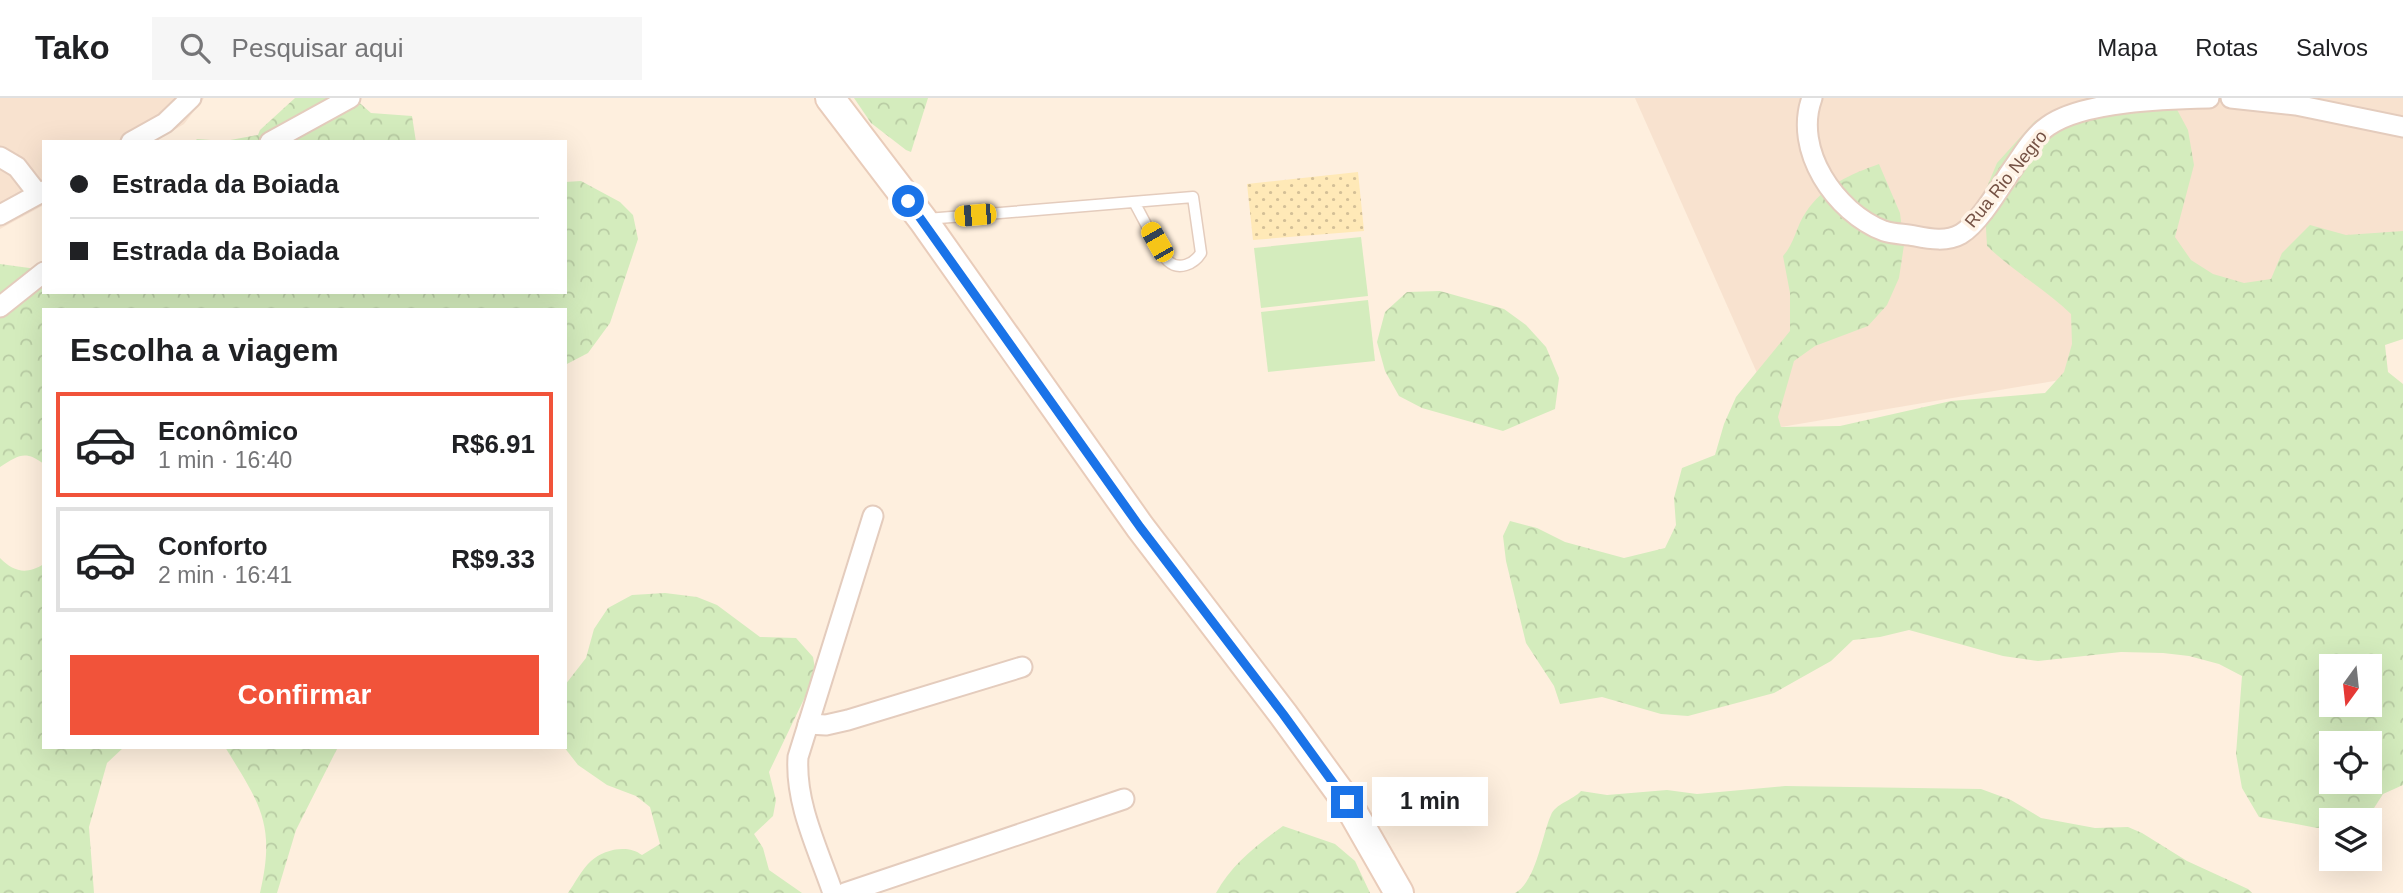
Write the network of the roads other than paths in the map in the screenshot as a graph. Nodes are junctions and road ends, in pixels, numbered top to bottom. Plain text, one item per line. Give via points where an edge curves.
1 (191, 98) edge
2 (350, 98) edge
3 (830, 98) edge
4 (1812, 98) edge
5 (2209, 98) edge
6 (2231, 98) edge
7 (2403, 127) edge
8 (135, 140) edge
9 (274, 140) edge
10 (0, 157) edge
11 (41, 192) edge
12 (1134, 202) junction
13 (0, 215) edge
14 (923, 220) junction
15 (42, 274) edge
16 (0, 307) edge
17 (873, 516) dead end
18 (1022, 667) dead end
19 (808, 724) junction
20 (1124, 799) dead end
21 (833, 893) edge
22 (845, 893) edge
23 (1399, 893) edge

1 - 8 street via 165,123
2 - 9 street
3 - 14 main road
4 - 5 street, Rua Rio Negro via 1808,141 1816,168 1834,193 1859,217 1885,231 1935,240 1961,234 2033,141 2060,119 2127,103
6 - 7 street via 2297,105
10 - 11 street
11 - 13 street
12 - 12 lane via 1168,261 1179,266 1197,260 1201,253 1193,197
12 - 14 lane
14 - 23 main road via 1140,527 1347,802
15 - 16 street
17 - 19 street
18 - 19 street via 826,726
19 - 21 street via 798,757 798,785
20 - 22 street

